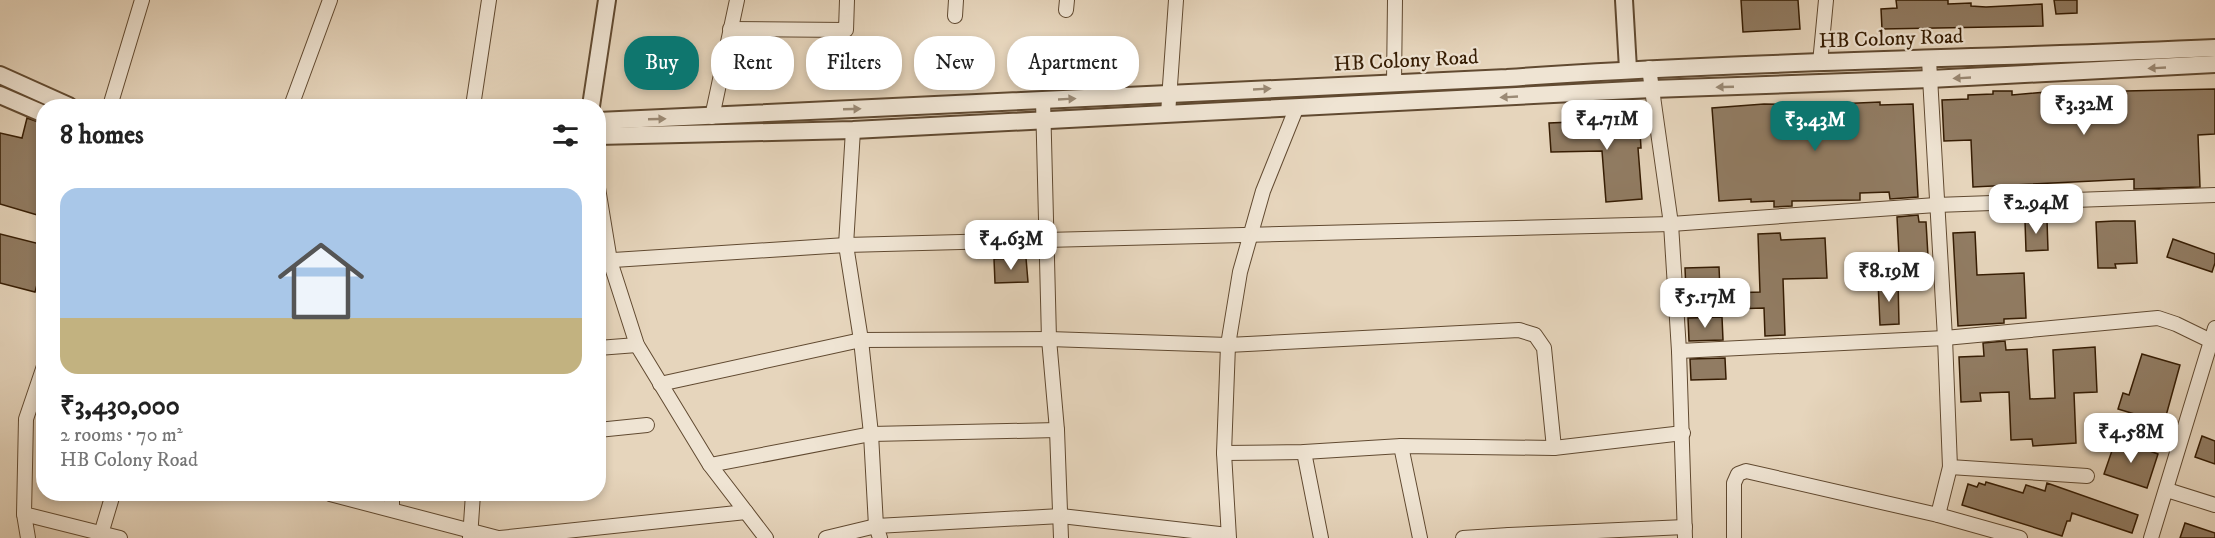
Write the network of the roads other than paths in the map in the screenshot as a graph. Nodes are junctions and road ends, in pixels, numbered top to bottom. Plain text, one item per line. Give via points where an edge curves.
1 (142, 0) edge
2 (330, 0) edge
3 (489, 0) edge
4 (607, 0) edge
5 (736, 0) edge
6 (847, 0) edge
7 (956, 0) edge
8 (1176, 0) edge
9 (1395, 0) edge
10 (1624, 0) edge
11 (1826, 0) edge
12 (955, 16) dead end
13 (730, 28) junction
14 (2215, 48) edge
15 (1929, 60) junction
16 (1820, 63) junction
17 (2215, 64) edge
18 (1649, 68) junction
19 (1628, 69) junction
20 (0, 75) edge
21 (1929, 80) junction
22 (1394, 83) junction
23 (1652, 89) junction
24 (1168, 94) junction
25 (0, 95) edge
26 (53, 99) edge
27 (113, 99) edge
28 (294, 99) edge
29 (474, 99) edge
30 (592, 99) edge
31 (1044, 100) junction
32 (1296, 109) junction
33 (36, 111) edge
34 (1168, 114) junction
35 (712, 117) junction
36 (1045, 120) junction
37 (606, 121) edge
38 (853, 130) junction
39 (606, 136) edge
40 (2215, 195) edge
41 (1936, 205) junction
42 (1671, 224) junction
43 (1250, 233) junction
44 (1047, 238) junction
45 (846, 244) junction
46 (606, 261) edge
47 (606, 266) edge
48 (2213, 334) edge
49 (1944, 338) junction
50 (1049, 339) junction
51 (861, 340) junction
52 (637, 345) junction
53 (1228, 345) junction
54 (606, 347) edge
55 (1679, 351) junction
56 (660, 384) junction
57 (36, 390) edge
58 (647, 425) dead end
59 (606, 429) edge
60 (1057, 430) junction
61 (1683, 433) junction
62 (871, 435) junction
63 (1401, 446) junction
64 (1554, 448) junction
65 (1304, 452) junction
66 (1224, 453) junction
67 (710, 465) junction
68 (1950, 467) junction
69 (2087, 476) dead end
70 (2167, 489) junction
71 (111, 501) edge
72 (359, 501) edge
73 (393, 501) edge
74 (472, 501) edge
75 (2215, 505) edge
76 (392, 509) junction
77 (746, 512) junction
78 (24, 514) junction
79 (1938, 515) junction
80 (1061, 516) junction
81 (878, 532) edge
82 (1685, 532) edge
83 (101, 534) junction
84 (470, 534) edge
85 (1509, 536) edge
86 (1228, 537) edge
87 (27, 538) edge
88 (120, 538) edge
89 (499, 538) edge
90 (766, 538) edge
91 (826, 538) edge
92 (1061, 538) edge
93 (1321, 538) edge
94 (1420, 538) edge
95 (1463, 538) edge
96 (1734, 538) edge
97 (2020, 538) edge
98 (2151, 538) edge

1 - 27 street
2 - 28 street
3 - 29 street
4 - 30 street
5 - 13 street
6 - 13 street via 846,30
7 - 12 street
8 - 24 street
9 - 22 street
10 - 19 street
11 - 16 street
13 - 35 street
14 - 15 street, HB Colony Road
15 - 16 street, HB Colony Road
15 - 21 street
16 - 18 street, HB Colony Road
17 -> 21 street
18 - 19 street, HB Colony Road
18 - 23 street
19 - 22 street, HB Colony Road
20 - 26 street
21 -> 23 street
21 - 41 street
24 -> 22 street, HB Colony Road
23 -> 32 street
23 - 42 street
31 -> 24 street, HB Colony Road
24 - 34 street
25 - 33 street
35 -> 31 street, HB Colony Road
31 - 36 street
32 - 34 street
32 - 43 street
34 - 36 street
37 -> 35 street, HB Colony Road
36 - 38 street
36 - 44 street
38 - 39 street
38 - 45 street
40 - 41 street
41 - 42 street
41 - 49 street
42 - 43 street
42 - 55 street
43 - 44 street
43 - 53 street
44 - 45 street
44 - 50 street
45 - 46 street
45 - 51 street
47 - 52 street
48 - 49 street via 2158,318
48 - 70 street
49 - 55 street
49 - 68 street
50 - 51 street
50 - 53 street
50 - 60 street
51 - 56 street
51 - 62 street
52 - 54 street
52 - 56 street
53 - 64 street via 1520,330 1535,335 1544,348
53 - 66 street
55 - 61 street
56 - 67 street
57 - 78 street via 26,419
58 - 59 street
60 - 62 street
60 - 80 street
61 - 64 street
61 - 82 street
62 - 67 street
62 - 81 street
63 - 64 street
63 - 65 street
63 - 94 street
65 - 66 street
65 - 93 street
66 - 86 street
67 - 77 street
68 - 69 street
68 - 79 street
70 - 75 street
70 - 98 street
71 - 83 street
72 - 76 street
73 - 76 street
74 - 84 street
76 - 84 street
77 - 89 street
77 - 90 street
78 - 83 street
78 - 87 street
79 - 96 street via 1746,471 1738,474 1734,483
79 - 97 street
80 - 81 street
80 - 86 street
80 - 92 street
81 - 91 street
82 - 85 street
83 - 88 street
84 - 89 street
85 - 95 street

